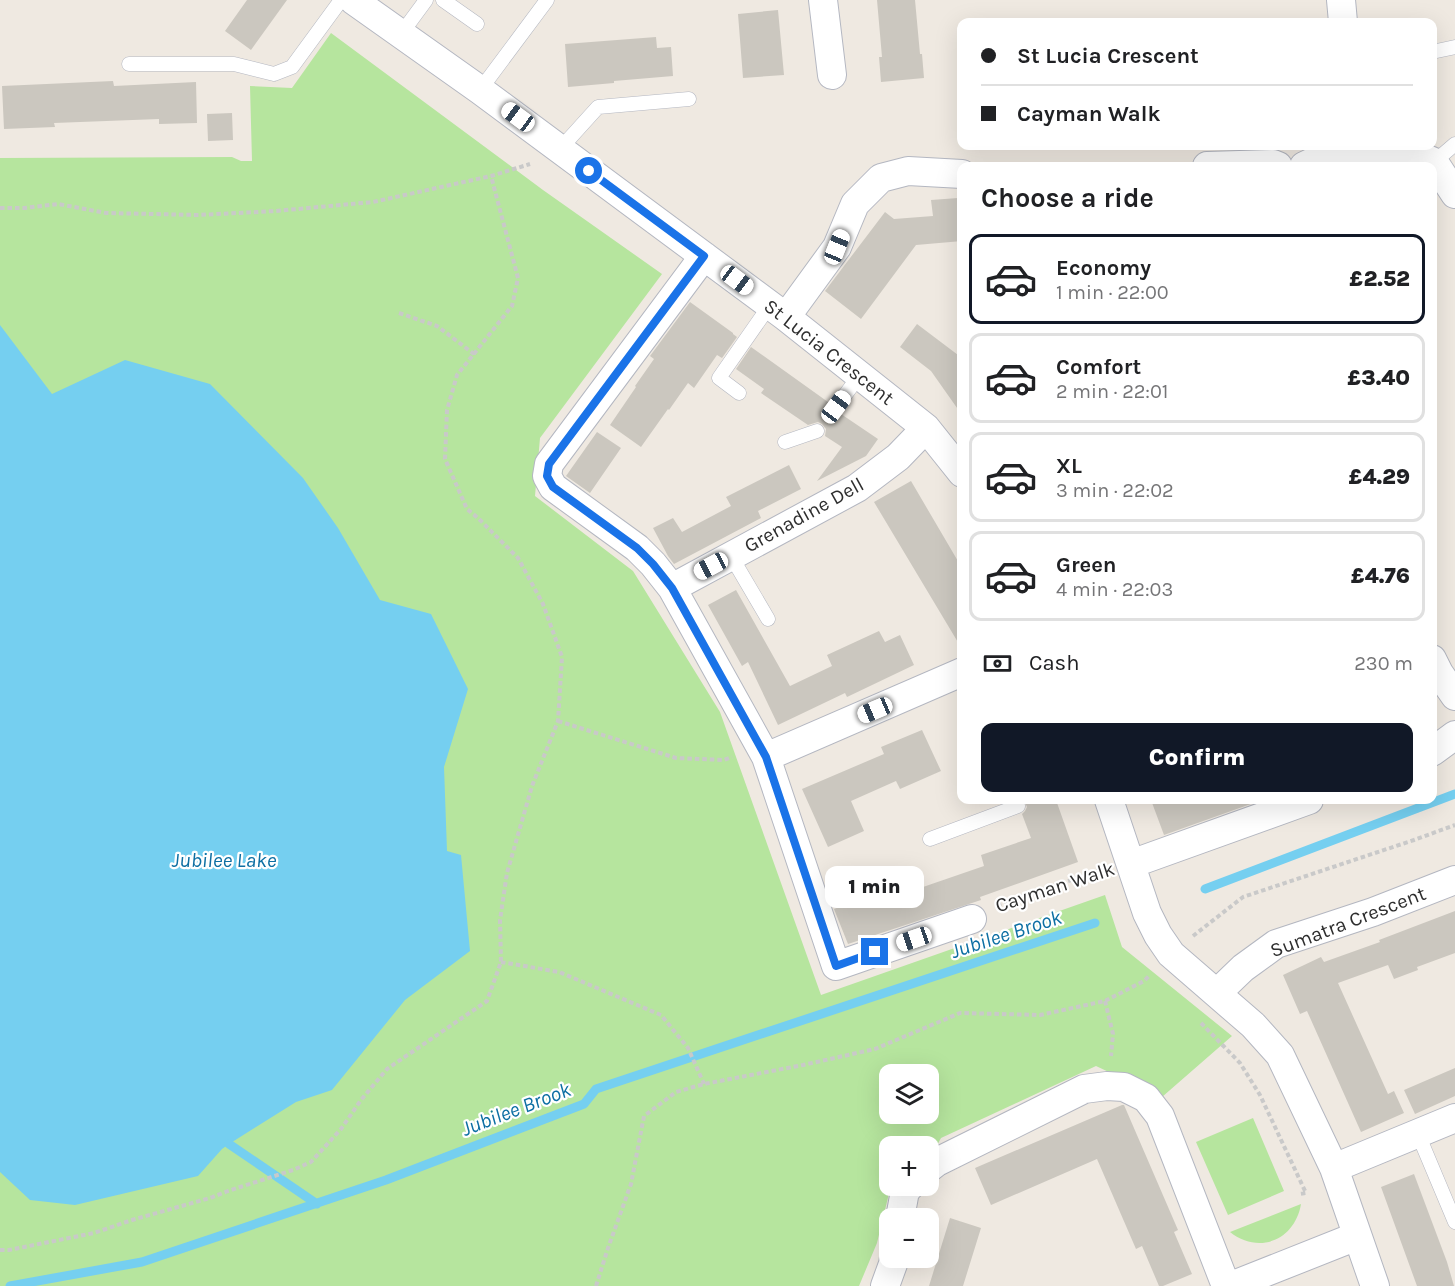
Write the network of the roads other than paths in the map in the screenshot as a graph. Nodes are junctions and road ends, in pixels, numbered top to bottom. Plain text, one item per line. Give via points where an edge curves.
1 (341, 0) edge
2 (353, 0) edge
3 (426, 0) edge
4 (443, 0) edge
5 (547, 0) edge
6 (823, 0) edge
7 (1341, 0) edge
8 (1343, 18) edge
9 (477, 24) dead end
10 (400, 34) junction
11 (1455, 47) edge
12 (1437, 51) edge
13 (129, 64) dead end
14 (832, 75) dead end
15 (480, 90) junction
16 (689, 99) dead end
17 (562, 150) junction
18 (1444, 153) edge
19 (1314, 162) edge
20 (957, 174) edge
21 (1455, 194) edge
22 (704, 256) junction
23 (778, 311) junction
24 (860, 375) junction
25 (739, 393) dead end
26 (836, 407) dead end
27 (926, 428) junction
28 (817, 431) dead end
29 (785, 442) dead end
30 (957, 467) edge
31 (731, 556) junction
32 (672, 588) junction
33 (768, 619) dead end
34 (1437, 669) edge
35 (957, 674) edge
36 (1455, 696) edge
37 (1455, 735) edge
38 (1437, 748) edge
39 (763, 752) junction
40 (1110, 804) edge
41 (1298, 804) edge
42 (1018, 806) dead end
43 (930, 839) dead end
44 (1131, 864) junction
45 (895, 877) dead end
46 (1455, 880) edge
47 (815, 905) junction
48 (972, 919) road end
49 (1217, 993) junction
50 (1455, 1118) edge
51 (1418, 1134) junction
52 (939, 1161) edge
53 (1334, 1168) junction
54 (1455, 1222) edge
55 (1358, 1236) junction
56 (892, 1268) edge
57 (885, 1286) edge
58 (1226, 1286) edge
59 (1231, 1286) edge
60 (1375, 1286) edge

1 - 13 lane via 292,67 274,74 234,64
2 - 10 street, St Lucia Crescent
3 - 10 lane
4 - 9 lane
5 - 15 lane
6 - 14 street
7 - 8 street
10 - 15 street, St Lucia Crescent
11 - 12 lane
15 - 17 street, St Lucia Crescent
16 - 17 lane via 598,107
17 - 22 street, St Lucia Crescent
18 - 19 street
18 - 21 street
20 - 23 street via 908,171 881,178 855,204 837,247
22 - 23 street, St Lucia Crescent
22 - 32 street, Cayman Walk via 549,464 547,476 553,487 637,548
23 - 24 street, St Lucia Crescent
23 - 25 lane via 719,378
24 - 26 lane
24 - 27 street, St Lucia Crescent
27 - 30 street, St Lucia Crescent
27 - 31 street, Grenadine Dell via 898,457 857,488
28 - 29 lane
31 - 32 street, Grenadine Dell
31 - 33 lane
32 - 39 street, Cayman Walk
34 - 36 street
35 - 39 street
37 - 38 street
39 - 47 street, Cayman Walk
40 - 44 street
41 - 44 street
42 - 43 lane
44 - 49 street via 1158,935 1171,954
45 - 47 lane
46 - 49 street, Sumatra Crescent via 1276,945
47 - 48 street, Cayman Walk via 836,966
49 - 53 street via 1280,1055
50 - 51 street
51 - 53 street
51 - 54 lane
52 - 58 street via 1084,1089 1124,1088 1146,1098 1160,1116
53 - 55 street
55 - 59 street
55 - 60 street
56 - 57 street

